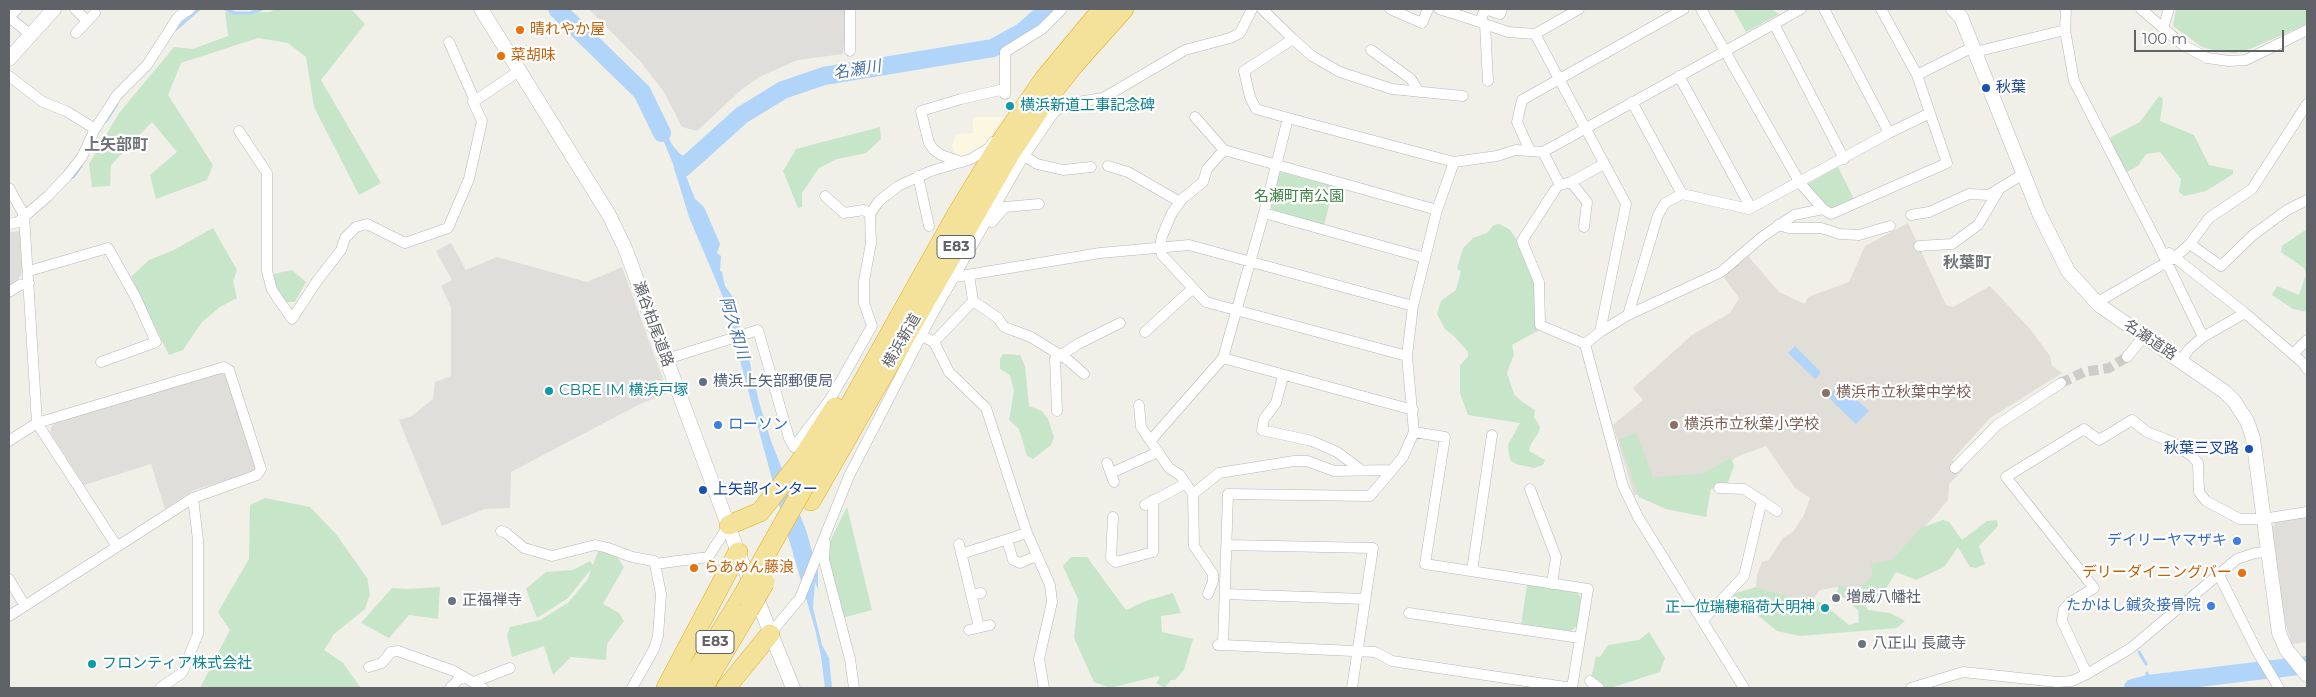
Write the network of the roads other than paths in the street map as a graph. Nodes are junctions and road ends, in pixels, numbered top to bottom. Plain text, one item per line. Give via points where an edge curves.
1 (17, 9) edge
2 (75, 9) edge
3 (190, 9) edge
4 (481, 9) edge
5 (850, 9) edge
6 (1062, 9) edge
7 (1102, 9) edge
8 (1124, 9) edge
9 (1140, 9) edge
10 (1252, 9) edge
11 (1262, 9) edge
12 (1390, 9) edge
13 (1428, 9) edge
14 (1439, 9) edge
15 (1502, 9) edge
16 (1579, 9) edge
17 (1684, 9) edge
18 (1701, 9) edge
19 (1801, 9) edge
20 (1824, 9) edge
21 (1881, 9) edge
22 (1953, 9) edge
23 (2066, 9) edge
24 (2141, 9) edge
25 (2169, 9) edge
26 (49, 11) edge
27 (1406, 12) edge
28 (95, 13) dead end
29 (175, 13) edge
30 (9, 17) edge
31 (87, 21) junction
32 (1483, 23) junction
33 (1774, 24) junction
34 (2163, 28) junction
35 (2065, 30) junction
36 (2307, 30) edge
37 (76, 34) dead end
38 (1534, 34) junction
39 (31, 35) junction
40 (1293, 39) junction
41 (449, 42) dead end
42 (1087, 49) junction
43 (1974, 49) junction
44 (850, 50) dead end
45 (1371, 50) dead end
46 (1725, 50) junction
47 (9, 59) edge
48 (519, 71) junction
49 (1917, 75) junction
50 (9, 76) edge
51 (1680, 76) junction
52 (1559, 80) junction
53 (1488, 81) dead end
54 (1419, 92) junction
55 (1463, 96) dead end
56 (475, 101) junction
57 (1632, 102) junction
58 (2307, 104) edge
59 (1930, 113) junction
60 (1196, 117) dead end
61 (1288, 118) junction
62 (1005, 121) dead end
63 (1584, 128) junction
64 (95, 130) junction
65 (239, 131) dead end
66 (1889, 133) junction
67 (995, 144) junction
68 (1224, 150) junction
69 (1530, 151) junction
70 (1543, 152) junction
71 (1024, 156) junction
72 (1844, 158) junction
73 (962, 162) junction
74 (1454, 162) junction
75 (1604, 164) junction
76 (1276, 165) junction
77 (1108, 166) dead end
78 (1091, 167) dead end
79 (2024, 174) junction
80 (918, 176) junction
81 (1800, 183) junction
82 (1561, 186) junction
83 (2000, 187) junction
84 (9, 188) edge
85 (1682, 194) junction
86 (825, 196) dead end
87 (2307, 200) edge
88 (1180, 202) junction
89 (1039, 204) dead end
90 (1751, 208) junction
91 (1823, 209) junction
92 (1438, 210) junction
93 (1264, 213) junction
94 (870, 214) junction
95 (1911, 215) dead end
96 (24, 216) junction
97 (9, 224) edge
98 (929, 226) dead end
99 (1778, 226) junction
100 (1890, 226) dead end
101 (1584, 227) dead end
102 (978, 236) junction
103 (2190, 244) junction
104 (1918, 246) dead end
105 (1160, 247) junction
106 (1425, 258) junction
107 (2170, 260) junction
108 (1250, 261) junction
109 (29, 271) junction
110 (969, 275) junction
111 (955, 277) junction
112 (29, 283) junction
113 (1193, 288) junction
114 (9, 292) edge
115 (973, 301) junction
116 (2096, 302) junction
117 (1413, 306) junction
118 (903, 309) junction
119 (1236, 310) junction
120 (2245, 313) junction
121 (1628, 315) junction
122 (1120, 322) dead end
123 (1145, 332) dead end
124 (1600, 332) junction
125 (922, 336) junction
126 (2144, 336) junction
127 (2203, 337) junction
128 (2307, 340) edge
129 (934, 342) junction
130 (1585, 344) junction
131 (2293, 354) junction
132 (1060, 356) junction
133 (1407, 356) junction
134 (2128, 357) tunnel mouth
135 (1223, 358) junction
136 (667, 359) junction
137 (2181, 361) junction
138 (101, 362) dead end
139 (2307, 369) edge
140 (1084, 374) dead end
141 (1284, 376) junction
142 (2061, 383) tunnel mouth
143 (1139, 405) dead end
144 (1413, 410) junction
145 (1057, 411) dead end
146 (37, 423) junction
147 (1414, 432) junction
148 (1492, 435) dead end
149 (1151, 440) junction
150 (9, 441) edge
151 (1158, 452) junction
152 (1955, 468) dead end
153 (1360, 470) junction
154 (1392, 470) junction
155 (1111, 473) dead end
156 (1185, 484) junction
157 (1719, 488) dead end
158 (1530, 489) dead end
159 (808, 493) junction
160 (1192, 494) junction
161 (193, 498) junction
162 (1762, 500) junction
163 (1777, 511) dead end
164 (2307, 512) edge
165 (2263, 519) junction
166 (1116, 524) dead end
167 (729, 526) junction
168 (500, 531) dead end
169 (1027, 533) junction
170 (825, 536) junction
171 (1007, 540) junction
172 (116, 545) junction
173 (1226, 545) junction
174 (738, 552) junction
175 (2267, 552) junction
176 (1036, 556) junction
177 (655, 564) junction
178 (1472, 571) junction
179 (2218, 575) junction
180 (9, 579) edge
181 (1552, 584) junction
182 (1208, 594) dead end
183 (1225, 594) junction
184 (1365, 599) junction
185 (746, 602) junction
186 (25, 606) junction
187 (1409, 613) dead end
188 (9, 616) edge
189 (1703, 620) junction
190 (990, 625) dead end
191 (770, 634) junction
192 (1580, 638) junction
193 (1358, 650) junction
194 (369, 667) dead end
195 (510, 668) dead end
196 (2087, 674) junction
197 (2307, 676) edge
198 (462, 677) junction
199 (1590, 681) dead end
200 (474, 682) junction
201 (2020, 683) edge
202 (2277, 685) edge
203 (160, 688) edge
204 (450, 688) edge
205 (483, 688) edge
206 (632, 688) edge
207 (666, 688) edge
208 (686, 688) edge
209 (703, 688) edge
210 (726, 688) edge
211 (793, 688) edge
212 (854, 688) edge
213 (1044, 688) edge
214 (1352, 688) edge
215 (1599, 688) edge
216 (1744, 688) edge
217 (1911, 688) edge

1 - 30 street
2 - 31 street
3 - 29 street
4 - 48 street, 瀬谷柏尾道路
5 - 44 street
6 - 73 street via 1042,29 1005,52 1005,92 961,99 921,112 933,149
7 - 67 highway, 横浜新道 / E83
8 - 42 highway, 横浜新道 / E83
9 - 42 highway
10 - 71 street via 1240,33 1185,50 1103,98 1071,103 1055,111
11 - 40 street
12 - 27 street
13 - 27 street via 1422,24
14 - 32 street
15 - 32 street via 1500,14 1485,9
16 - 38 street
17 - 52 street
18 - 46 street
19 - 33 street
20 - 66 street
21 - 49 street
22 - 43 street, 名瀬道路 via 1961,17
23 - 35 street
24 - 34 street
25 - 34 street
26 - 39 street
28 - 31 street
29 - 64 street via 147,65 117,95
30 - 39 street
31 - 37 street
32 - 38 street via 1508,32
32 - 53 street
33 - 46 street
33 - 72 street
34 - 36 street via 2206,58 2229,61 2246,60
35 - 43 street
35 - 107 street via 2074,82 2157,242
38 - 52 street
39 - 47 street
40 - 54 street via 1312,56 1340,72 1392,89
40 - 61 street via 1244,71 1256,109
41 - 56 street
42 - 159 highway, 横浜新道 / E83 via 1043,104 1010,154
43 - 49 street
43 - 79 street, 名瀬道路
45 - 54 street via 1411,79
46 - 51 street
46 - 81 street
48 - 56 street
48 - 136 street, 瀬谷柏尾道路 via 609,215 625,248
49 - 59 street
50 - 64 street via 43,102 66,111
51 - 57 street
51 - 90 street
52 - 63 street
52 - 69 street via 1522,100 1517,122
54 - 55 street
56 - 65 street via 482,121 468,179 448,228 405,243 367,224 356,227 345,238 341,250 292,319 272,290 266,271 267,173
57 - 63 street
57 - 85 street
58 - 103 street via 2252,189 2209,218
59 - 66 street
59 - 91 street via 1947,163 1831,214
60 - 68 street
61 - 74 street
61 - 76 street
62 - 67 highway
63 - 70 street
63 - 75 street
64 - 96 street via 82,158 48,196
66 - 72 street
67 - 73 street
67 - 118 highway, 横浜新道 / E83
68 - 76 street
68 - 88 street via 1207,169 1203,182
69 - 70 street
69 - 74 street via 1516,150
70 - 82 street
71 - 78 street via 1038,164 1063,170
71 - 102 street
72 - 81 street
73 - 80 street
74 - 92 street
75 - 82 street
75 - 124 street via 1626,204
76 - 92 street
76 - 93 street
77 - 88 street via 1128,172
79 - 83 street
79 - 116 street, 名瀬道路 via 2068,271
80 - 94 street via 884,196
80 - 98 street
81 - 90 street
81 - 91 street
82 - 101 street via 1587,202
82 - 130 street via 1522,241 1539,282 1540,326
83 - 95 street via 1989,195 1969,194 1929,212
83 - 104 street via 1978,224 1952,244
84 - 96 street
85 - 90 street
85 - 121 street via 1661,207
86 - 94 street via 844,213 864,210
87 - 103 street via 2253,235 2221,266
88 - 105 street via 1172,212
89 - 102 street via 1005,207 985,233
91 - 99 street via 1794,215
92 - 106 street
93 - 106 street
93 - 108 street
94 - 136 street via 871,242 864,281 864,303 872,326 831,398 794,447 758,330
96 - 97 street
96 - 109 street
99 - 100 street via 1821,228 1859,235
99 - 121 street via 1721,272
102 - 111 street
103 - 107 street
105 - 108 street via 1189,244
105 - 110 street via 1040,261
105 - 113 street via 1162,256
106 - 117 street
107 - 116 street
107 - 120 street
107 - 127 street
108 - 117 street
108 - 119 street
109 - 112 street
109 - 138 street via 108,248 156,342
110 - 111 street
110 - 115 street
111 - 125 street
112 - 114 street
112 - 146 street
113 - 119 street via 1206,302
113 - 123 street
115 - 129 street
115 - 132 street via 998,318 1004,327 1031,337
116 - 126 street, 名瀬道路
117 - 133 street
118 - 159 highway, 横浜新道 / E83
118 - 167 highway via 773,498 760,512
119 - 133 street
119 - 135 street
120 - 127 street
120 - 131 street
121 - 124 street
122 - 132 street
124 - 130 street
125 - 129 street
125 - 170 street via 849,476
126 - 134 street
126 - 137 street, 名瀬道路
127 - 137 street
128 - 131 street
129 - 169 street via 949,372 986,408
130 - 189 street via 1623,486 1638,517
131 - 139 street
132 - 140 street
132 - 145 street via 1055,359
133 - 144 street
135 - 141 street
135 - 149 street
136 - 167 street, 瀬谷柏尾道路
137 - 165 street, 名瀬道路 via 2225,392 2247,421 2253,438
141 - 144 street
141 - 153 street via 1276,403 1264,419 1262,430 1312,441 1337,452
142 - 152 street via 1998,425
143 - 149 street via 1141,427
144 - 147 street
146 - 150 street
146 - 161 street via 224,367 229,370 261,469 257,475
146 - 172 street
147 - 154 street via 1403,457
147 - 178 street via 1445,437 1425,564
148 - 178 street
149 - 151 street
151 - 155 street
151 - 156 street via 1168,468 1180,475
153 - 154 street
153 - 160 street via 1334,471 1307,461 1294,461 1218,473
154 - 173 street via 1370,496 1228,494
156 - 160 street
156 - 166 street via 1149,503 1153,552 1116,562 1111,558
157 - 162 street via 1744,489
158 - 181 street via 1556,557
159 - 185 highway, 横浜新道 / E83, bridge
160 - 182 street via 1194,546 1212,574
161 - 172 street
161 - 203 street via 198,540 198,634 182,673
162 - 163 street
162 - 189 street via 1744,576
164 - 165 street
165 - 175 street, 名瀬道路
165 - 196 street via 2240,519 2206,501 2199,492 2198,463 2193,457 2132,420 2100,440 2084,429 2006,476 2094,588 2071,602 2062,614 2062,621
167 - 174 street, 瀬谷柏尾道路
167 - 177 street via 708,557
168 - 177 street via 524,548 552,556 595,545 632,558 654,561
169 - 171 street
169 - 176 street
170 - 191 street via 800,598
170 - 212 street via 824,560 850,659
171 - 176 street via 1013,560 1020,563
171 - 190 street via 960,549 976,594 974,628
172 - 186 street
173 - 183 street
173 - 184 street via 1373,548
174 - 191 street, 瀬谷柏尾道路
174 - 207 highway
175 - 179 street via 2243,556
175 - 197 street, 名瀬道路 via 2279,633 2286,649
176 - 213 street via 1050,584 1052,602 1040,659
177 - 206 street via 661,594 658,636
178 - 181 street
179 - 196 street via 2131,648
179 - 202 street
180 - 186 street
181 - 192 street via 1588,589
183 - 184 street
183 - 193 street via 1220,645
184 - 193 street
185 - 208 highway, 横浜新道 / E83
185 - 209 highway, 横浜新道 / E83
186 - 188 street
187 - 192 street
189 - 216 street
191 - 210 highway
191 - 211 street, 瀬谷柏尾道路
192 - 193 street via 1572,688 1392,661 1375,652
193 - 214 street
194 - 198 street via 382,663 391,652 398,652 454,671
195 - 200 street
196 - 201 street via 2072,684
198 - 200 street
198 - 204 street
199 - 215 street
200 - 205 street
201 - 217 street via 1963,672

